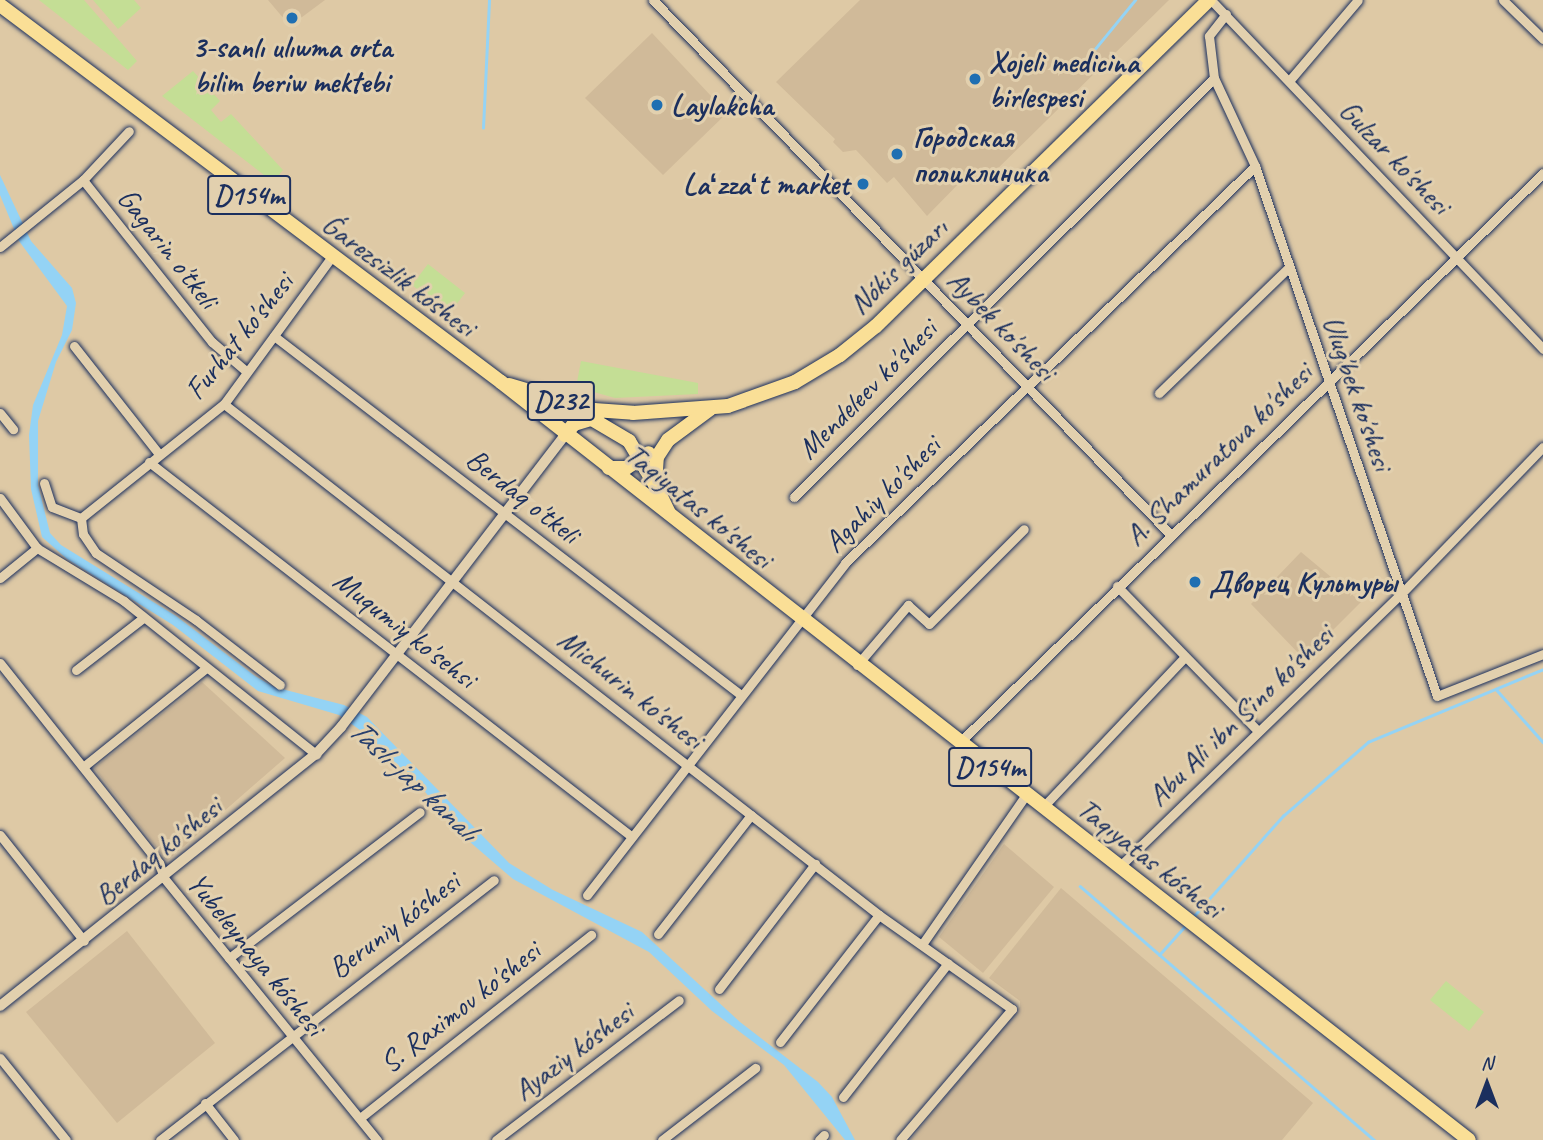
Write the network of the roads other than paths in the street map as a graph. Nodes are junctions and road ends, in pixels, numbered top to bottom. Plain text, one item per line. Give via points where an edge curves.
1 (653, 0) edge
2 (1210, 0) edge
3 (1358, 0) edge
4 (1503, 0) edge
5 (0, 5) edge
6 (1226, 15) junction
7 (1543, 39) edge
8 (1214, 78) junction
9 (1289, 81) junction
10 (129, 131) dead end
11 (1255, 166) junction
12 (1543, 173) edge
13 (83, 180) junction
14 (0, 247) edge
15 (1456, 257) junction
16 (331, 258) junction
17 (1289, 267) junction
18 (924, 280) junction
19 (967, 323) junction
20 (274, 336) junction
21 (74, 346) dead end
22 (1543, 349) edge
23 (247, 372) junction
24 (501, 382) junction
25 (1327, 382) junction
26 (1027, 385) junction
27 (1159, 393) dead end
28 (559, 401) junction
29 (224, 404) junction
30 (710, 409) junction
31 (622, 412) junction
32 (0, 413) edge
33 (593, 418) junction
34 (13, 429) dead end
35 (565, 435) junction
36 (668, 440) junction
37 (1543, 447) edge
38 (159, 454) junction
39 (640, 458) junction
40 (149, 462) junction
41 (609, 468) junction
42 (44, 484) dead end
43 (655, 484) junction
44 (794, 497) dead end
45 (0, 498) edge
46 (503, 512) junction
47 (81, 518) junction
48 (671, 518) junction
49 (1024, 529) dead end
50 (1170, 534) junction
51 (37, 548) junction
52 (0, 579) edge
53 (450, 580) junction
54 (1117, 586) junction
55 (1402, 593) junction
56 (143, 618) junction
57 (799, 619) junction
58 (395, 652) junction
59 (1543, 654) edge
60 (1185, 657) junction
61 (0, 663) edge
62 (858, 665) junction
63 (205, 669) junction
64 (76, 670) dead end
65 (280, 685) dead end
66 (741, 695) junction
67 (1257, 730) junction
68 (959, 743) junction
69 (316, 754) junction
70 (687, 764) junction
71 (83, 767) junction
72 (1026, 795) junction
73 (1042, 808) junction
74 (420, 812) dead end
75 (751, 814) junction
76 (0, 835) edge
77 (631, 836) junction
78 (815, 863) junction
79 (1119, 867) junction
80 (164, 878) junction
81 (494, 880) dead end
82 (587, 895) dead end
83 (879, 915) junction
84 (658, 934) dead end
85 (591, 935) dead end
86 (84, 941) junction
87 (923, 943) junction
88 (229, 958) junction
89 (948, 963) junction
90 (719, 989) dead end
91 (679, 1000) dead end
92 (1, 1004) edge
93 (289, 1036) junction
94 (780, 1042) dead end
95 (0, 1058) edge
96 (755, 1068) dead end
97 (843, 1097) dead end
98 (205, 1103) junction
99 (360, 1118) junction
100 (66, 1140) edge
101 (160, 1140) edge
102 (234, 1140) edge
103 (377, 1140) edge
104 (496, 1140) edge
105 (662, 1140) edge
106 (900, 1140) edge
107 (1469, 1140) edge

1 - 18 street, Aybek ko'shesi
2 - 6 street, Gulzar ko'shesi
2 - 18 main road, Nókis gúzarı / D232
3 - 9 street
4 - 7 street
5 - 16 main road, Ǵarezsizlik kóshesi / D154m
6 - 8 street, Ulug'bek ko'shesi via 1209,37
6 - 9 street, Gulzar ko'shesi
8 - 11 street, Ulug'bek ko'shesi
8 - 19 street, Mendeleev ko'shesi
9 - 15 street, Gulzar ko'shesi
10 - 13 street
11 - 17 street, Ulug'bek ko'shesi
11 - 26 street, Agahiy ko'shesi
12 - 15 street, A. Shamuratova ko'shesi
13 - 14 street
13 - 23 street, Gagarin o'tkeli via 212,342
15 - 22 street, Gulzar ko'shesi
15 - 25 street, A. Shamuratova ko'shesi
16 - 20 street, Furhat ko'shesi
16 - 24 main road, Ǵarezsizlik kóshesi / D154m
17 - 25 street, Ulug'bek ko'shesi
17 - 27 street
18 - 19 street, Aybek ko'shesi
18 - 30 main road, Nókis gúzarı / D232 via 840,355 795,382
19 - 26 street, Aybek ko'shesi
19 - 44 street, Mendeleev ko'shesi
20 - 23 street, Furhat ko'shesi
20 - 46 street, Berdaq o'tkeli
21 - 38 street
23 - 29 street, Furhat ko'shesi
24 - 28 main road, D232
24 - 35 main road, Ǵarezsizlik kóshesi / D154m
25 - 50 street, A. Shamuratova ko'shesi
25 - 55 street, Ulug'bek ko'shesi
26 - 50 street, Aybek ko'shesi
26 - 57 street, Agahiy ko'shesi via 845,563
28 - 31 main road, D232
28 - 33 main road
29 - 38 street, Furhat ko'shesi
29 - 53 street, Michurin ko'shesi
30 - 31 main road, D232
30 - 36 main road
31 - 33 main road, D232
32 - 34 street
33 - 35 main road, D232 via 574,425
33 - 39 main road via 629,441
35 - 41 main road, Taqiyatas ko'shesi / D154m
35 - 46 street, Berdaq ko'shesi
36 - 39 main road
36 - 43 main road via 657,457
37 - 55 street, Abu Ali ibn Sino ko'shesi
38 - 40 street, Furhat ko'shesi
39 - 41 main road via 626,468
39 - 43 main road
40 - 47 street, Furhat ko'shesi
40 - 58 street, Muqumiy ko'sehsi
41 - 48 main road, Taqiyatas ko'shesi / D154m
42 - 47 street via 52,507
43 - 48 main road
45 - 51 street
46 - 53 street, Berdaq ko'shesi
46 - 66 street, Berdaq o'tkeli
47 - 65 street via 83,534 96,553
48 - 57 main road, Taqiyatas ko'shesi / D154m
49 - 62 street via 929,624 908,605
50 - 54 street, A. Shamuratova ko'shesi
51 - 52 street
51 - 56 street via 124,601
53 - 58 street, Berdaq ko'shesi
53 - 70 street, Michurin ko'shesi
54 - 60 street
54 - 68 street, A. Shamuratova ko'shesi
55 - 59 street, Ulug'bek ko'shesi via 1437,696
55 - 67 street, Abu Ali ibn Sino ko'shesi
56 - 63 street
56 - 64 street
57 - 62 main road, Taqıyatas kóshesi / D154m
57 - 66 street, Agahiy ko'shesi
58 - 69 street, Berdaq ko'shesi via 356,709
58 - 77 street, Muqumiy ko'sehsi
60 - 67 street
60 - 73 street
61 - 71 street, Yubeleynaya kóshesi
62 - 68 main road, Taqıyatas kóshesi / D154m
63 - 69 street
63 - 71 street
66 - 70 street, Agahiy ko'shesi
67 - 79 street, Abu Ali ibn Sino ko'shesi
68 - 72 main road, Taqıyatas kóshesi / D154m
69 - 80 street, Berdaq ko'shesi
70 - 75 street, Michurin ko'shesi
70 - 77 street, Agahiy ko'shesi
71 - 80 street, Yubeleynaya kóshesi via 159,863
72 - 73 main road, Taqıyatas kóshesi / D154m
72 - 87 street
73 - 79 main road, Taqıyatas kóshesi / D154m
74 - 88 street
75 - 78 street, Michurin ko'shesi
75 - 84 street
76 - 86 street
77 - 82 street, Agahiy ko'shesi
78 - 83 street, Michurin ko'shesi
78 - 90 street
79 - 107 main road, Taqıyatas kóshesi / D154m
80 - 86 street, Berdaq ko'shesi
80 - 88 street, Yubeleynaya kóshesi
81 - 93 street, Beruniy kóshesi
83 - 87 street, Michurin ko'shesi
83 - 94 street
85 - 99 street, S. Raximov ko'shesi
86 - 92 street, Berdaq ko'shesi
87 - 89 street, Michurin ko'shesi
88 - 93 street, Yubeleynaya kóshesi
89 - 97 street
89 - 106 street, Michurin ko'shesi via 1012,1009
91 - 104 street, Ayaziy kóshesi
93 - 98 street, Beruniy kóshesi
93 - 99 street, Yubeleynaya kóshesi
95 - 100 street
96 - 105 street
98 - 101 street, Beruniy kóshesi
98 - 102 street
99 - 103 street, Yubeleynaya kóshesi

